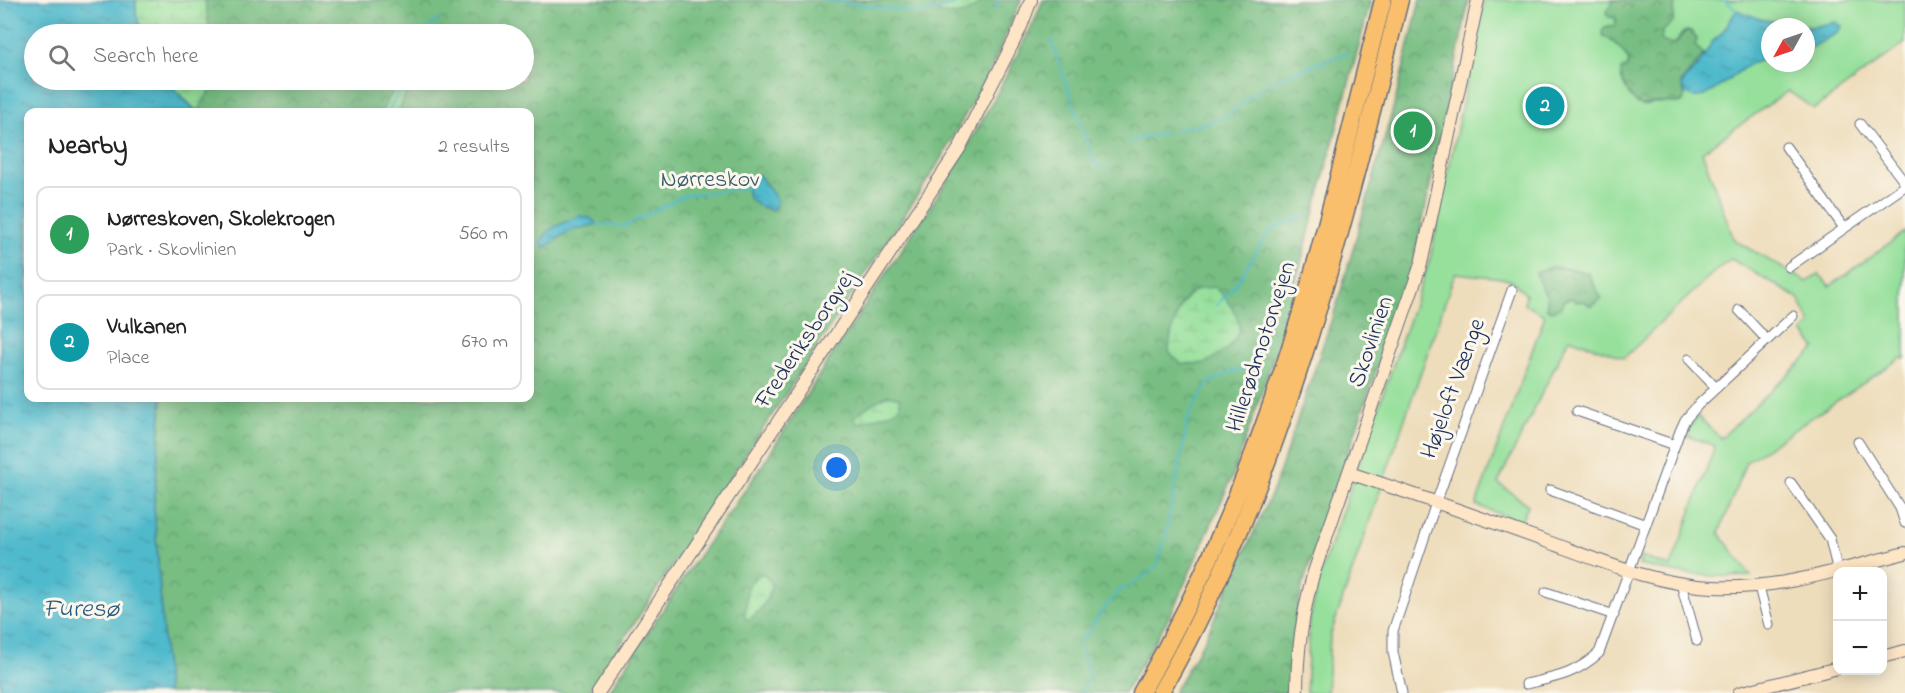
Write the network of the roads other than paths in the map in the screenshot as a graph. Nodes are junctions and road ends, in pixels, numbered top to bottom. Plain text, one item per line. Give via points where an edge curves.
1 (1032, 0) edge
2 (1383, 0) edge
3 (1401, 0) edge
4 (1478, 0) edge
5 (1860, 124) dead end
6 (1786, 147) dead end
7 (1905, 184) edge
8 (1844, 228) junction
9 (1789, 267) dead end
10 (1512, 290) dead end
11 (1739, 310) dead end
12 (1793, 316) dead end
13 (1767, 340) junction
14 (1689, 359) dead end
15 (1716, 388) junction
16 (1577, 411) dead end
17 (1858, 442) dead end
18 (1675, 445) junction
19 (1349, 473) junction
20 (1791, 483) dead end
21 (1550, 490) dead end
22 (1436, 502) junction
23 (1905, 523) edge
24 (1646, 525) junction
25 (1905, 553) edge
26 (1837, 567) edge
27 (1853, 567) edge
28 (1629, 570) junction
29 (1833, 572) edge
30 (1681, 584) junction
31 (1759, 586) junction
32 (1546, 592) dead end
33 (1614, 615) junction
34 (1769, 626) dead end
35 (1697, 642) dead end
36 (1905, 651) edge
37 (1887, 656) edge
38 (1833, 669) edge
39 (1526, 684) dead end
40 (598, 693) edge
41 (1141, 693) edge
42 (1160, 693) edge
43 (1297, 693) edge
44 (1402, 693) edge
45 (1739, 693) edge

1 - 40 street, Frederiksborgvej via 959,149
2 - 41 highway, Hillerødmotorvejen via 1310,279 1277,387 1213,551
3 - 42 highway, Hillerødmotorvejen via 1327,282 1288,409 1227,560
4 - 19 street, Skovlinien via 1421,264
5 - 7 street
6 - 8 street
7 - 8 street
8 - 9 street
10 - 22 street, Højeloft Vænge
11 - 13 street
12 - 13 street
13 - 15 street
14 - 15 street
15 - 18 street via 1685,420
16 - 18 street
17 - 23 street via 1900,508
18 - 24 street
19 - 22 street
19 - 43 street, Skovlinien via 1305,604
20 - 26 street via 1830,539
21 - 24 street
22 - 28 street
22 - 44 street, Højeloft Vænge via 1393,631 1392,652
24 - 28 street
25 - 27 street
28 - 30 street
28 - 33 street
29 - 31 street
30 - 31 street
30 - 35 street
31 - 34 street
32 - 33 street
33 - 39 street via 1599,653 1580,669
36 - 37 street
38 - 45 street

